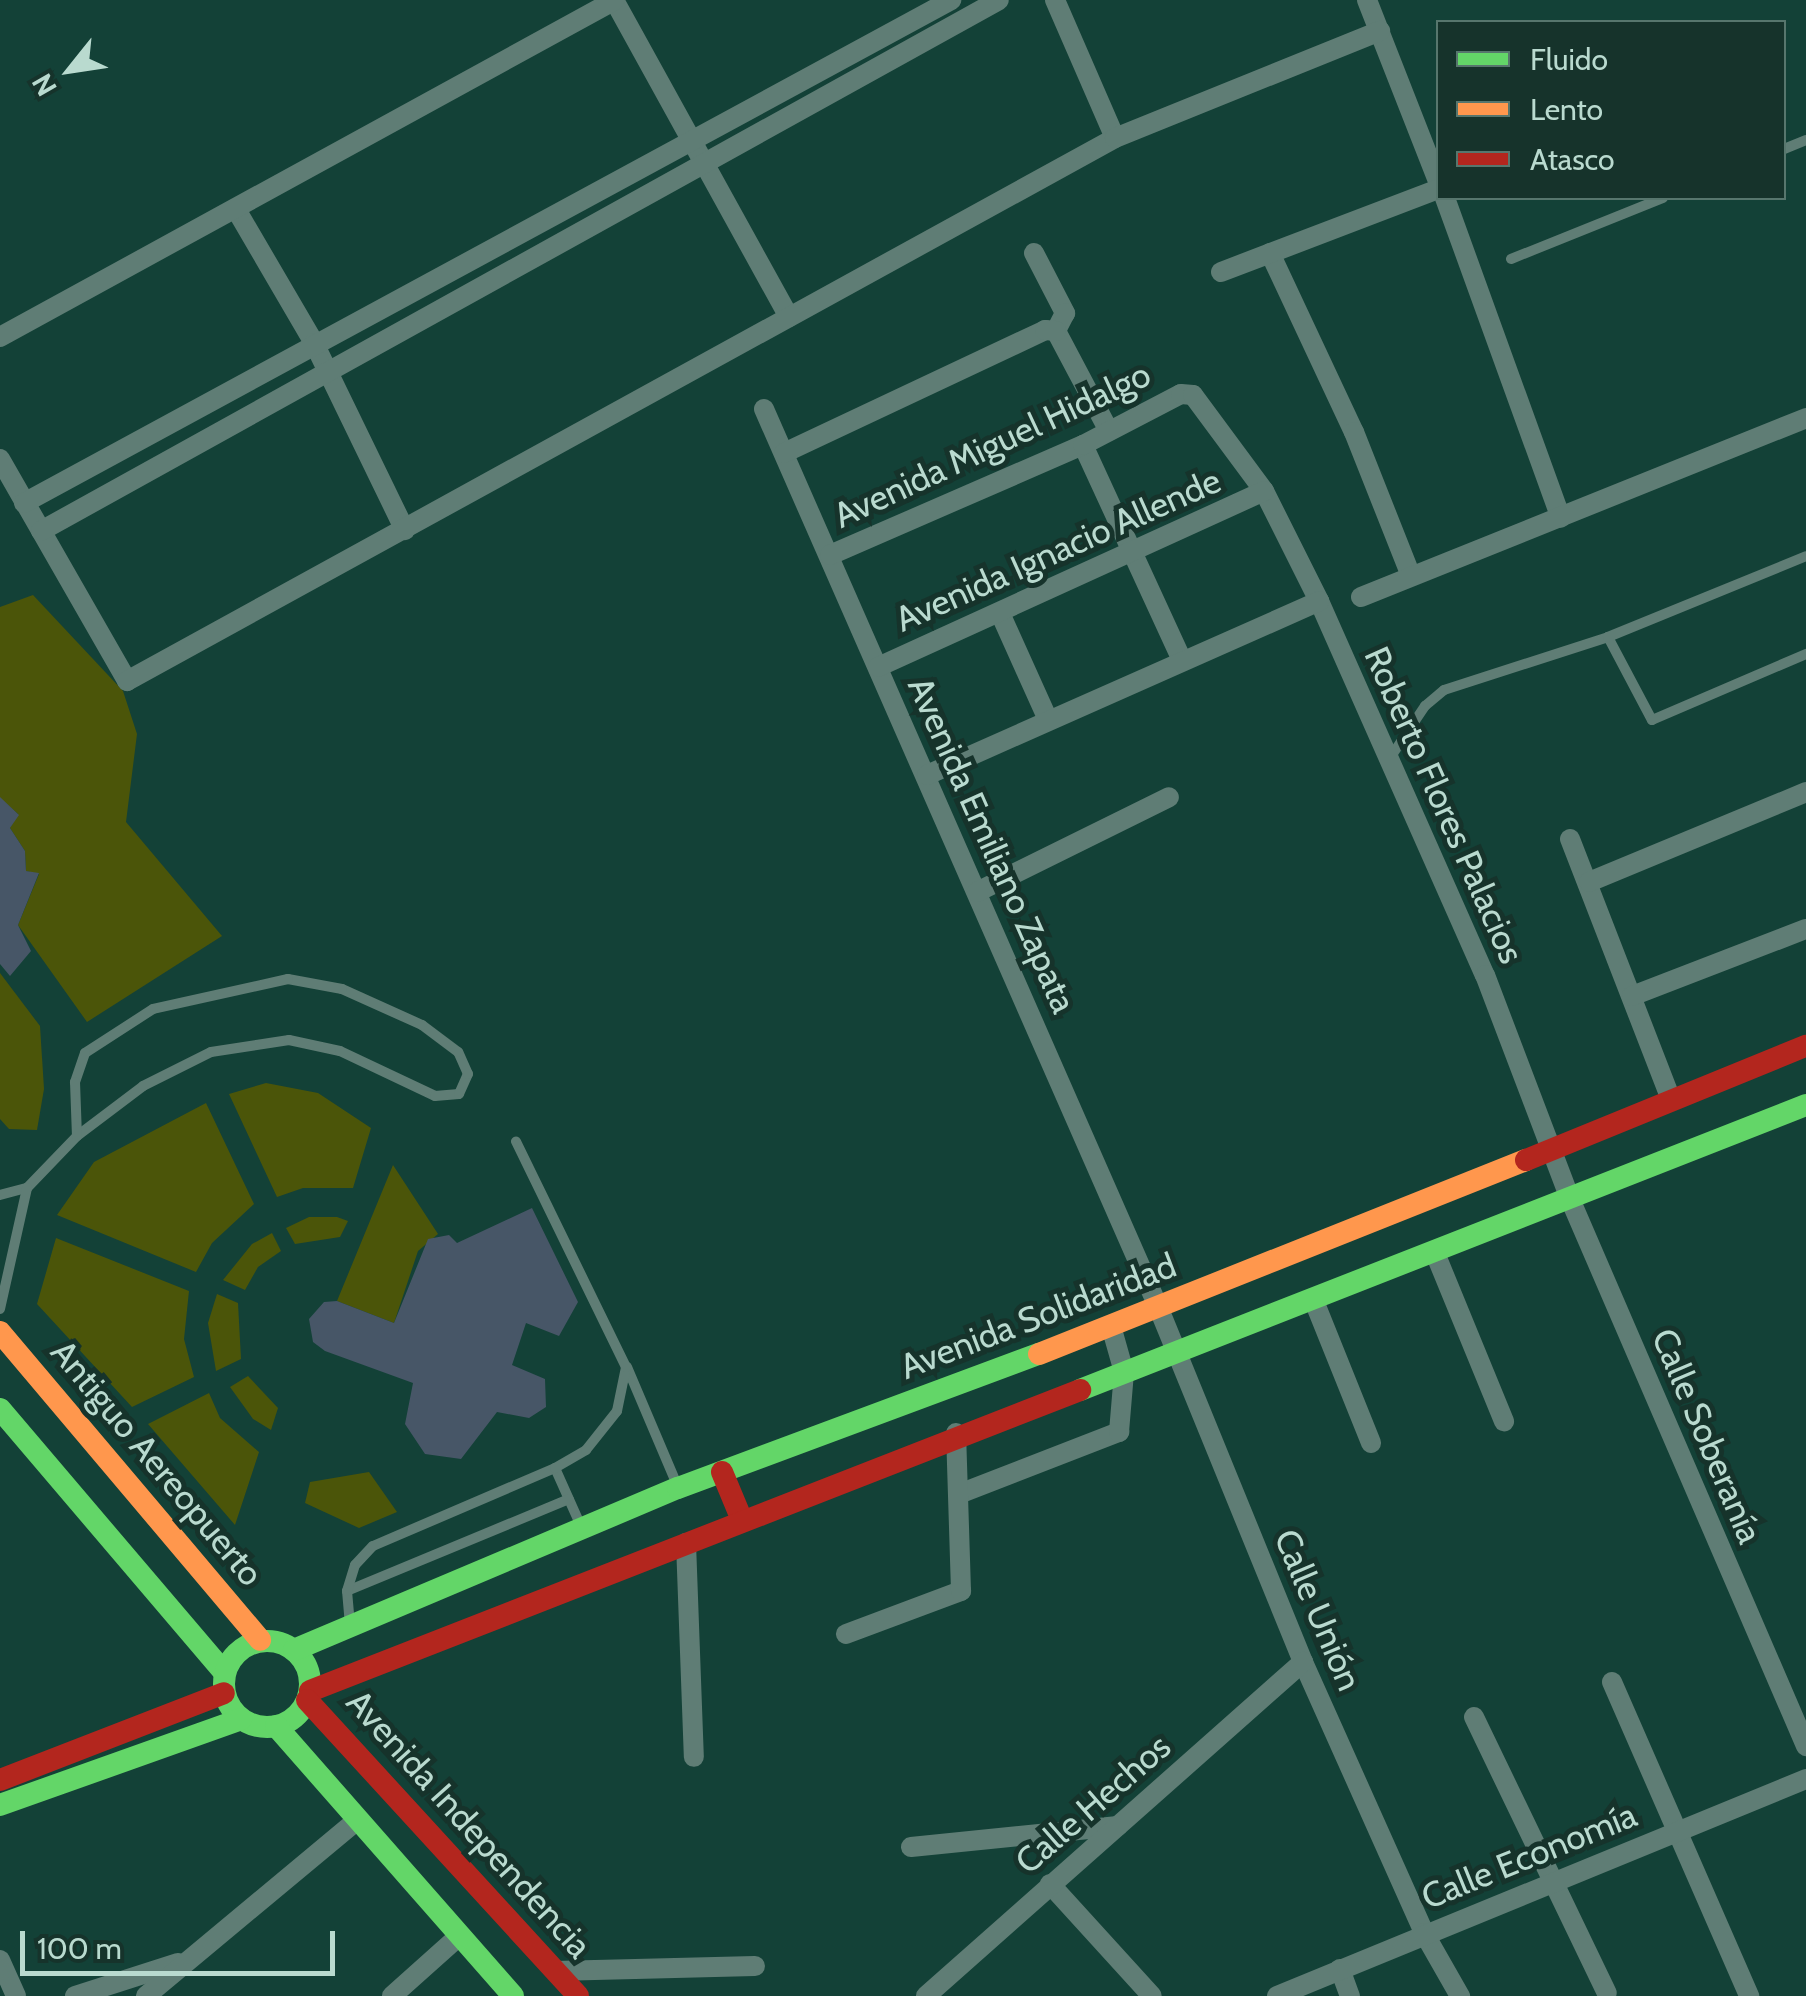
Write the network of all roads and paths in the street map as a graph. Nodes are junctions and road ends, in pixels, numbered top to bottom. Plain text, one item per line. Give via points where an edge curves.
1 (615, 0) edge
2 (951, 0) edge
3 (999, 0) edge
4 (1055, 0) edge
5 (1368, 0) edge
6 (1380, 31) junction
7 (694, 138) junction
8 (1115, 138) junction
9 (707, 160) junction
10 (1436, 176) edge
11 (1436, 190) edge
12 (1446, 200) edge
13 (1659, 200) edge
14 (237, 212) junction
15 (1034, 253) dead end
16 (1270, 253) junction
17 (1511, 259) dead end
18 (1221, 272) dead end
19 (789, 317) junction
20 (1056, 331) junction
21 (0, 337) edge
22 (314, 343) junction
23 (328, 372) junction
24 (764, 408) dead end
25 (1806, 418) edge
26 (1109, 432) junction
27 (1083, 445) junction
28 (784, 453) junction
29 (0, 459) edge
30 (1264, 491) junction
31 (24, 502) junction
32 (1561, 518) junction
33 (405, 530) junction
34 (41, 531) junction
35 (1133, 554) junction
36 (830, 555) junction
37 (1806, 556) edge
38 (1411, 576) junction
39 (1361, 597) dead end
40 (1318, 601) junction
41 (1000, 613) junction
42 (1608, 637) junction
43 (1806, 654) edge
44 (1182, 660) junction
45 (878, 667) junction
46 (1048, 720) junction
47 (1388, 760) junction
48 (927, 775) junction
49 (1806, 792) edge
50 (1169, 797) dead end
51 (1570, 839) dead end
52 (1589, 882) junction
53 (977, 892) junction
54 (1806, 929) edge
55 (1632, 996) junction
56 (1806, 1046) edge
57 (1671, 1100) junction
58 (1806, 1105) edge
59 (77, 1136) junction
60 (516, 1142) dead end
61 (1551, 1151) junction
62 (26, 1188) junction
63 (0, 1195) edge
64 (1570, 1200) junction
65 (1434, 1253) junction
66 (1314, 1301) junction
67 (0, 1309) edge
68 (1158, 1309) junction
69 (1111, 1326) junction
70 (0, 1332) edge
71 (1177, 1352) junction
72 (626, 1366) junction
73 (1124, 1372) junction
74 (0, 1409) edge
75 (1504, 1421) dead end
76 (956, 1433) junction
77 (1371, 1443) dead end
78 (555, 1468) junction
79 (722, 1472) junction
80 (678, 1488) junction
81 (958, 1494) junction
82 (570, 1500) junction
83 (742, 1520) junction
84 (582, 1529) junction
85 (686, 1543) junction
86 (348, 1591) junction
87 (350, 1626) junction
88 (846, 1634) dead end
89 (260, 1640) junction
90 (294, 1650) junction
91 (1303, 1662) junction
92 (224, 1682) junction
93 (1612, 1682) dead end
94 (309, 1695) junction
95 (1474, 1716) dead end
96 (241, 1719) junction
97 (276, 1726) junction
98 (1806, 1746) edge
99 (694, 1757) dead end
100 (1806, 1778) edge
101 (0, 1780) edge
102 (0, 1806) edge
103 (357, 1820) junction
104 (1120, 1826) junction
105 (1680, 1831) junction
106 (911, 1847) dead end
107 (1550, 1883) junction
108 (1050, 1884) junction
109 (1424, 1932) junction
110 (460, 1936) junction
111 (0, 1960) edge
112 (184, 1961) junction
113 (755, 1966) dead end
114 (1340, 1969) junction
115 (555, 1971) junction
116 (949, 1988) edge
117 (1607, 1993) dead end
118 (16, 1996) edge
119 (75, 1996) edge
120 (146, 1996) edge
121 (392, 1996) edge
122 (514, 1996) edge
123 (578, 1996) edge
124 (926, 1996) edge
125 (1152, 1996) edge
126 (1278, 1996) edge
127 (1350, 1996) edge
128 (1460, 1996) edge
129 (1749, 1996) edge

1 - 7 street
1 - 14 street
2 - 7 street
3 - 9 street
4 - 8 street
5 - 6 street
6 - 8 street
6 - 10 street
7 - 9 street
7 - 22 street
8 - 19 street
9 - 19 street
9 - 23 street
11 - 16 street
12 - 32 street
13 - 17 lane
14 - 21 street
14 - 22 street
15 - 20 street via 1065,313
16 - 18 street
16 - 38 street via 1354,432
19 - 33 street
20 - 26 street
20 - 28 street via 1044,330
22 - 23 street
22 - 31 street
23 - 33 street
23 - 34 street
24 - 28 street, Avenida Emiliano Zapata
25 - 32 street
26 - 27 street, Avenida Miguel Hidalgo
26 - 30 street, Avenida Miguel Hidalgo via 1181,394 1193,395
27 - 35 street
27 - 36 street, Avenida Miguel Hidalgo
28 - 36 street, Avenida Emiliano Zapata
29 - 31 street
30 - 35 street, Avenida Ignacio Allende
30 - 40 street, Roberto Flores Palacios
31 - 34 street
32 - 38 street
33 - 34 street via 127,681
35 - 41 street, Avenida Ignacio Allende
35 - 44 street
36 - 45 street, Avenida Emiliano Zapata
37 - 42 lane
38 - 39 street
40 - 44 street
40 - 47 street, Roberto Flores Palacios
41 - 45 street, Avenida Ignacio Allende
41 - 46 street
42 - 43 lane via 1652,720
42 - 47 lane via 1444,690 1424,706
44 - 46 street
45 - 48 street, Avenida Emiliano Zapata
46 - 48 street
47 - 61 street, Roberto Flores Palacios via 1485,975
48 - 53 street, Avenida Emiliano Zapata
49 - 52 street
50 - 53 street
51 - 52 street
52 - 55 street
53 - 68 street, Avenida Emiliano Zapata
54 - 55 street
55 - 57 street
56 - 57 main road, Avenida Solidaridad
57 - 61 main road, Avenida Solidaridad
58 - 64 main road
59 - 59 lane via 143,1086 211,1052 290,1040 340,1051 435,1096 459,1094 468,1074 458,1052 422,1025 342,989 288,980 153,1010 86,1053 75,1082
59 - 62 lane
60 - 72 lane
61 - 64 street, Calle Soberanía
61 - 68 main road, Avenida Solidaridad
62 - 63 lane
62 - 67 lane
64 - 65 main road
64 - 98 street, Calle Soberanía
65 - 66 main road
65 - 75 street
66 - 71 main road
66 - 77 street
68 - 69 main road, Avenida Solidaridad
68 - 71 street, Calle Unión
69 - 73 street
69 - 79 main road, Avenida Solidaridad
70 - 89 main road, Antiguo Aereopuerto
71 - 73 main road
71 - 91 street, Calle Unión
72 - 78 lane via 606,1430
72 - 80 lane
73 - 76 main road
73 - 81 street via 1118,1432
74 - 92 main road
76 - 81 street
76 - 83 main road
78 - 82 lane
78 - 86 lane via 373,1546 354,1565
79 - 80 main road, Avenida Solidaridad
79 - 83 main road
80 - 84 main road, Avenida Solidaridad
81 - 88 street via 962,1590
82 - 84 lane
82 - 86 lane
83 - 85 main road
84 - 87 main road, Avenida Solidaridad
85 - 94 main road
85 - 99 street
86 - 87 lane
87 - 90 main road, Avenida Solidaridad
89 - 90 main road
89 - 92 main road via 238,1651
90 - 94 main road
91 - 104 street, Calle Hechos
91 - 109 street, Calle Unión
92 - 96 main road
92 - 101 main road
93 - 105 street
94 - 97 main road
94 - 115 main road, Avenida Independencia
95 - 107 street
96 - 97 main road
96 - 102 main road
97 - 103 main road
100 - 105 street, Calle Economía
103 - 110 main road
103 - 112 street
104 - 106 street
104 - 108 street, Calle Hechos
105 - 107 street, Calle Economía
105 - 129 street
107 - 109 street, Calle Economía
107 - 117 street
108 - 116 street, Calle Hechos
108 - 125 street
109 - 114 street, Calle Economía
109 - 128 street, Calle Unión
110 - 121 street
110 - 122 main road
111 - 118 street
112 - 119 street
112 - 120 street
113 - 115 street
114 - 126 street, Calle Economía
114 - 127 street
115 - 123 main road, Avenida Independencia
116 - 124 street, Calle Hechos

